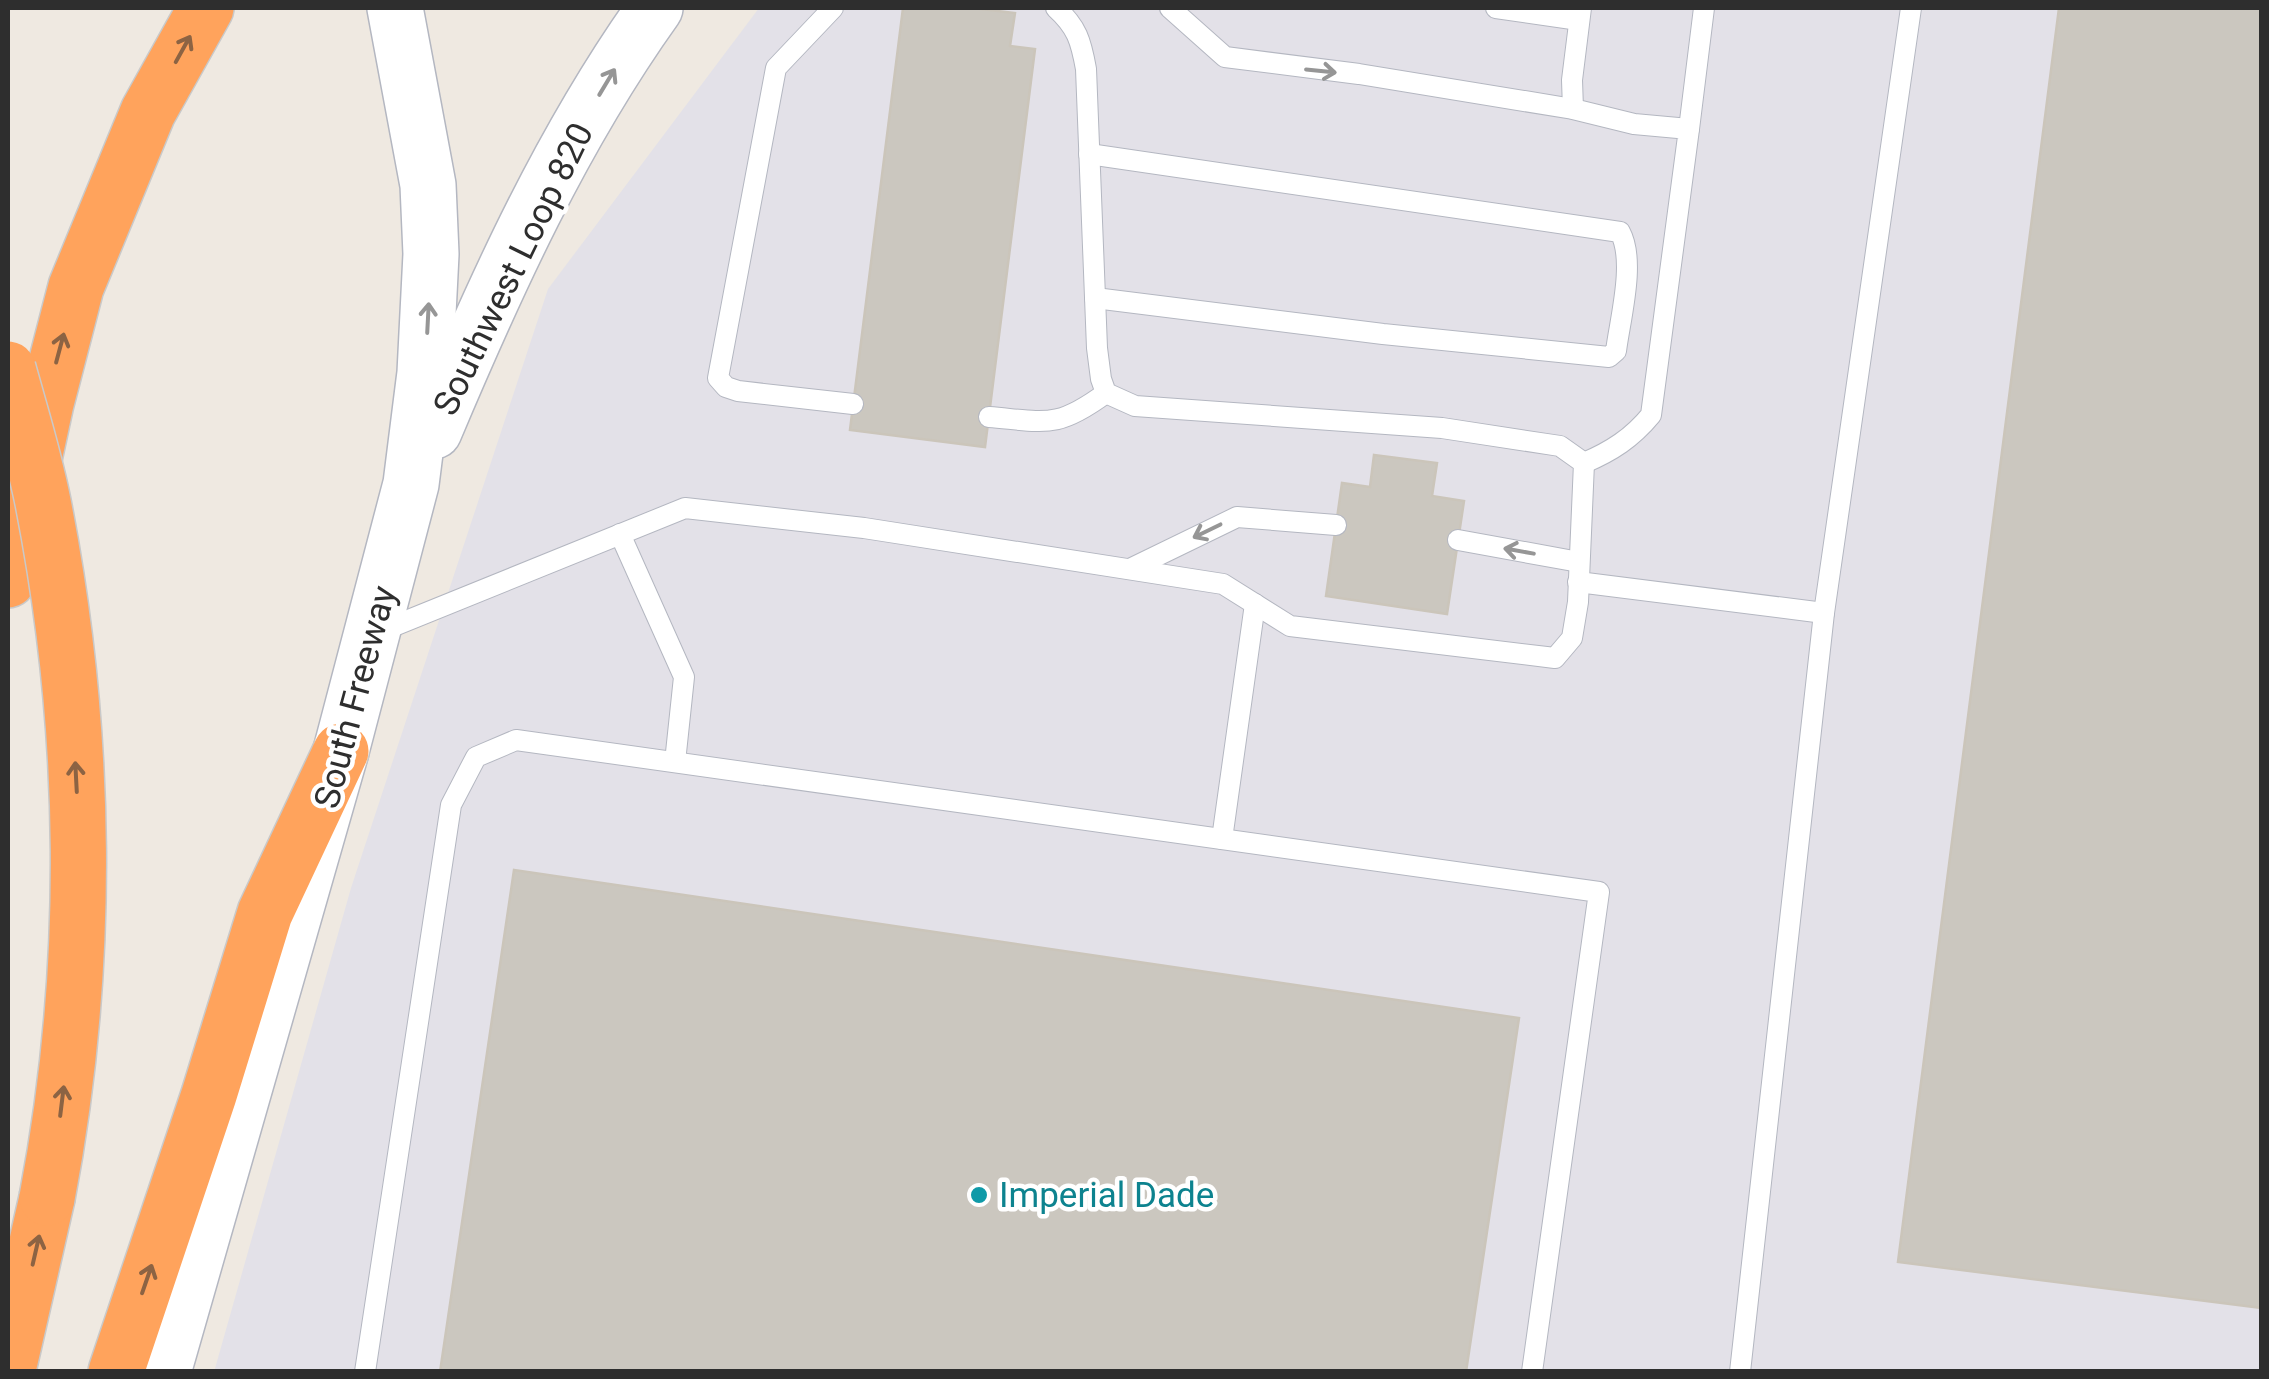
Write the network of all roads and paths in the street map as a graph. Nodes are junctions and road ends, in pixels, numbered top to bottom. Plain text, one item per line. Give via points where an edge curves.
1 (206, 8) edge
2 (395, 8) edge
3 (655, 8) edge
4 (832, 8) edge
5 (1056, 8) edge
6 (1170, 8) edge
7 (1496, 8) edge
8 (1704, 8) edge
9 (1910, 8) edge
10 (1580, 14) edge
11 (1573, 109) junction
12 (1689, 129) junction
13 (1089, 154) junction
14 (1095, 298) junction
15 (8, 370) edge
16 (1106, 393) junction
17 (853, 404) dead end
18 (988, 417) dead end
19 (1584, 463) junction
20 (412, 484) junction
21 (1336, 525) dead end
22 (620, 534) junction
23 (1458, 540) dead end
24 (1130, 570) junction
25 (1579, 572) junction
26 (8, 580) edge
27 (1256, 604) junction
28 (1824, 613) junction
29 (373, 635) junction
30 (341, 750) junction
31 (675, 762) junction
32 (1222, 839) junction
33 (8, 1370) edge
34 (116, 1372) edge
35 (163, 1372) edge
36 (365, 1372) edge
37 (1532, 1372) edge
38 (1740, 1372) edge

26 -> 1 highway via 76,287 148,112
20 -> 2 main road, South Freeway via 424,373 428,185
20 -> 3 main road, Southwest Loop 820 via 488,303 554,170
4 - 17 lane via 776,68 718,378 738,391
5 - 13 lane via 1081,38
6 -> 11 lane via 1225,57
7 - 10 lane
8 - 12 lane
9 - 28 lane
10 - 11 lane
11 - 12 lane
12 - 19 lane via 1651,415 1636,434
13 - 14 lane
13 - 14 lane via 1620,232 1627,266 1616,352 1609,357
14 - 16 lane
33 -> 15 highway, bridge via 48,1198 80,902 68,660 42,497
16 - 18 lane via 1054,422
16 - 19 lane via 1135,406 1442,428 1560,446
19 - 25 lane
20 - 29 main road, South Freeway
21 -> 24 lane via 1238,517
22 - 24 lane via 685,508
22 - 29 lane
22 - 31 lane via 684,677
25 -> 23 lane
24 - 27 lane via 1223,584
25 - 27 lane via 1572,638 1555,658 1290,626
25 - 28 lane
27 - 32 lane
28 - 38 lane
29 - 30 main road, South Freeway
34 -> 30 highway via 265,913
30 - 35 main road, South Freeway
31 - 32 lane
31 - 36 lane via 516,740 476,758 450,805
32 - 37 lane via 1599,892

